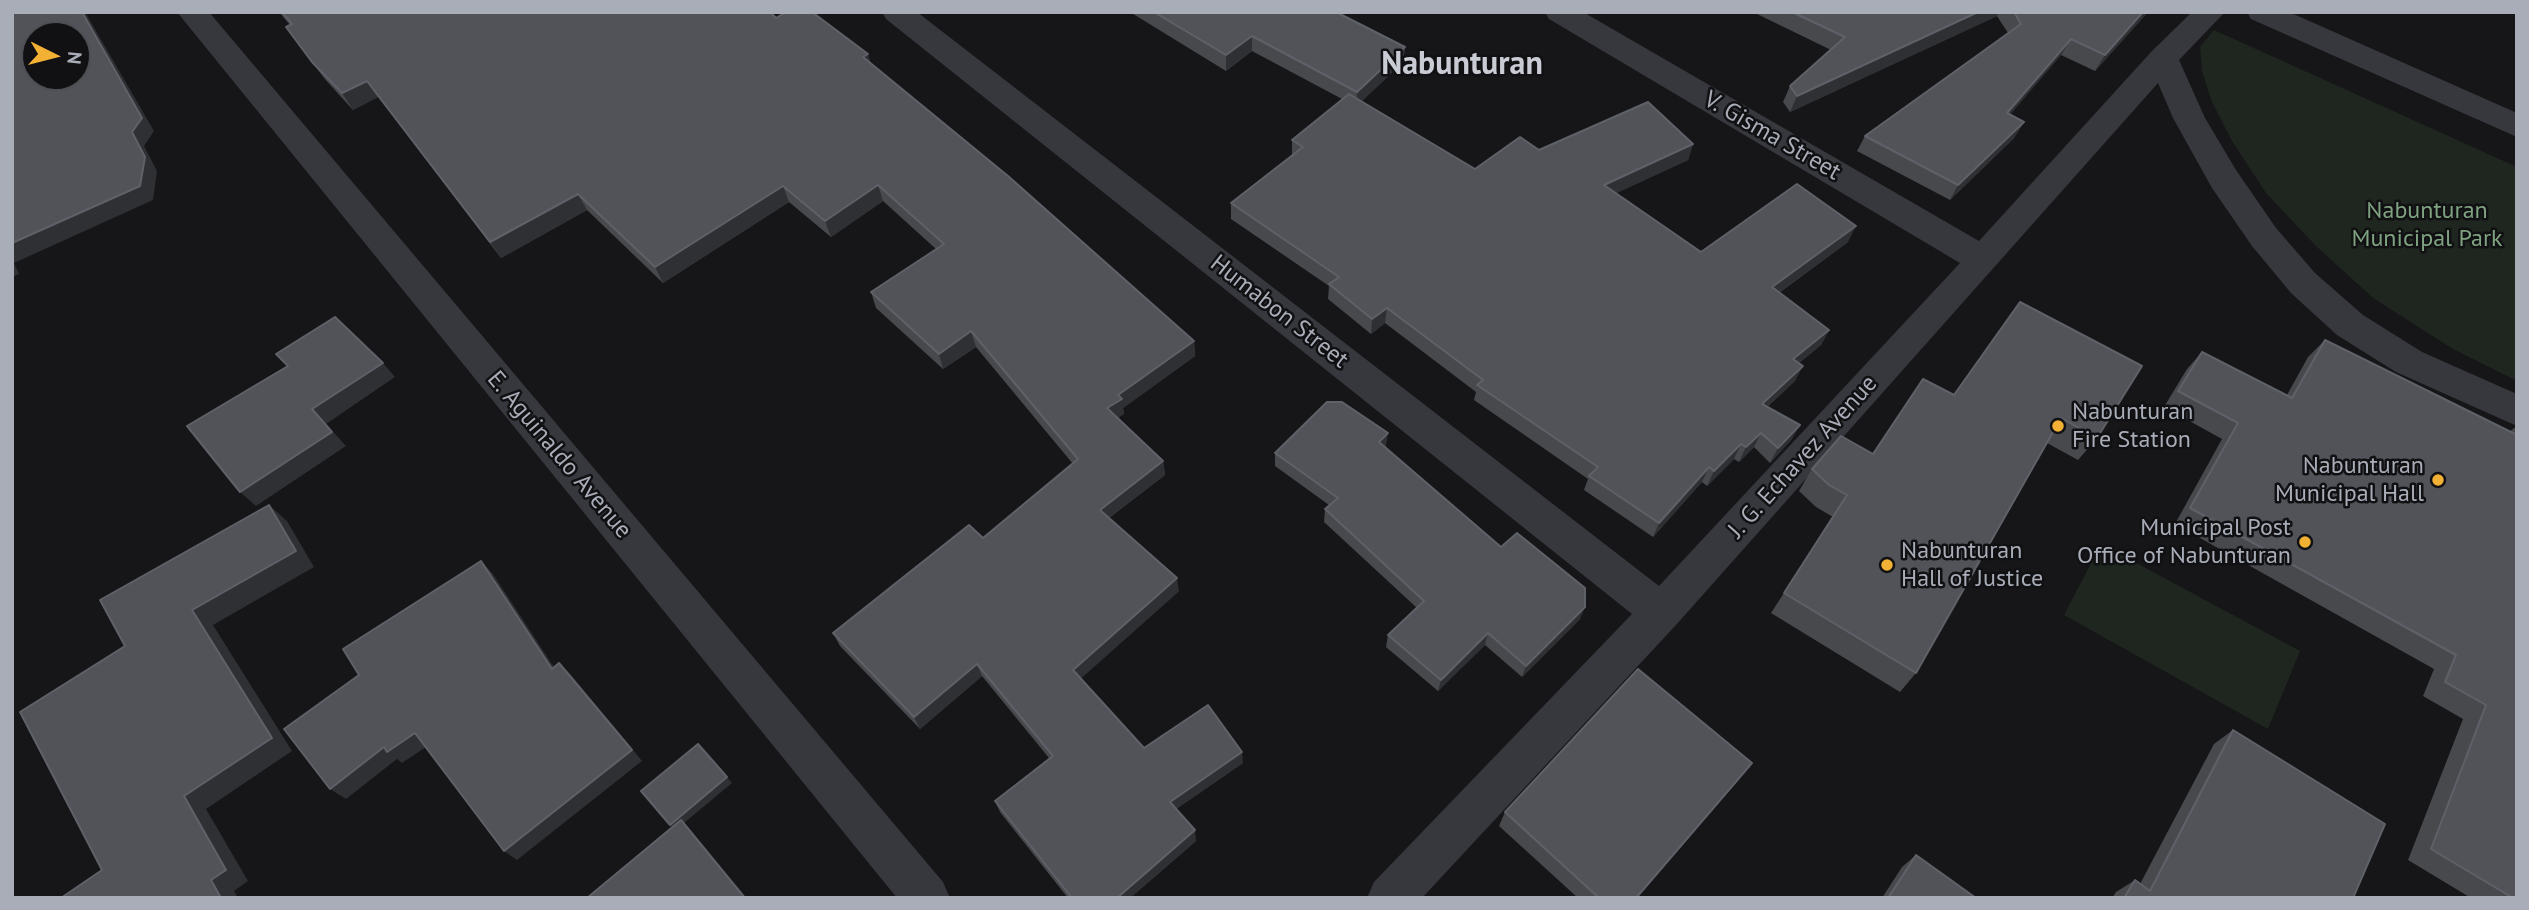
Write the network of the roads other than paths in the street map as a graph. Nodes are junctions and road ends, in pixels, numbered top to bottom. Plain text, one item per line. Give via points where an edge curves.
1 (191, 12) edge
2 (897, 12) edge
3 (1560, 12) edge
4 (2210, 12) edge
5 (2262, 12) edge
6 (2163, 58) junction
7 (2517, 126) edge
8 (1983, 260) junction
9 (2517, 411) edge
10 (1661, 612) junction
11 (926, 898) edge
12 (1390, 898) edge

1 - 11 street, E. Aguinaldo Avenue
2 - 10 street, Humabon Street
3 - 8 street, V. Gisma Street
4 - 6 street, J. G. Echavez Avenue
5 - 7 street
6 - 8 street, J. G. Echavez Avenue
6 - 9 street via 2189,118 2224,180 2303,283 2350,325 2409,362
8 - 10 street, J. G. Echavez Avenue
10 - 12 street, J. G. Echavez Avenue

